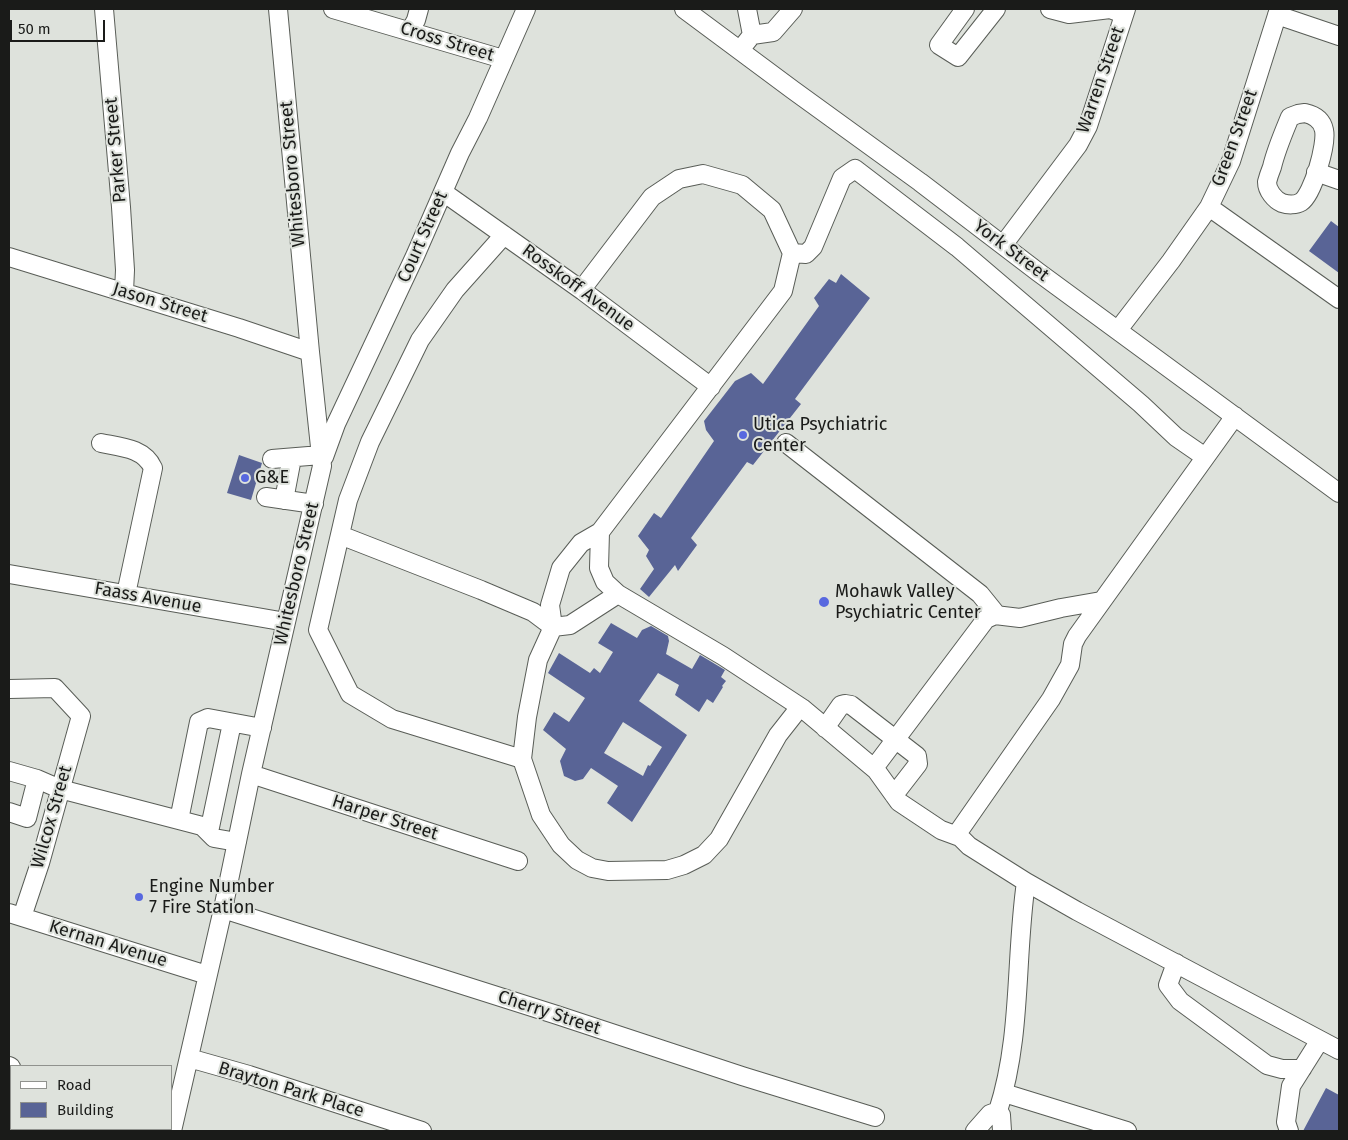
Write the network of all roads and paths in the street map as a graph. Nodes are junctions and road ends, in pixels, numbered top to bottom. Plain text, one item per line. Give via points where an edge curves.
1 (104, 9) edge
2 (278, 9) edge
3 (333, 9) edge
4 (419, 9) edge
5 (526, 9) edge
6 (684, 9) edge
7 (747, 9) edge
8 (793, 9) edge
9 (965, 9) edge
10 (996, 9) edge
11 (1050, 9) edge
12 (1118, 10) edge
13 (1278, 12) edge
14 (410, 31) junction
15 (752, 35) junction
16 (1339, 36) edge
17 (740, 50) junction
18 (504, 59) junction
19 (1316, 172) junction
20 (1339, 180) edge
21 (443, 192) junction
22 (1209, 207) junction
23 (504, 234) junction
24 (1003, 245) junction
25 (792, 253) junction
26 (9, 257) edge
27 (582, 289) junction
28 (124, 292) junction
29 (1339, 299) edge
30 (1118, 330) junction
31 (310, 352) junction
32 (711, 386) junction
33 (1235, 416) junction
34 (101, 443) dead end
35 (786, 443) dead end
36 (1205, 458) junction
37 (322, 460) junction
38 (1338, 490) edge
39 (314, 504) junction
40 (600, 532) junction
41 (340, 535) junction
42 (9, 574) edge
43 (126, 594) junction
44 (618, 594) junction
45 (1101, 601) junction
46 (997, 615) junction
47 (286, 622) junction
48 (553, 627) junction
49 (9, 689) edge
50 (800, 707) junction
51 (232, 723) junction
52 (262, 728) junction
53 (825, 728) junction
54 (895, 739) junction
55 (522, 760) junction
56 (874, 768) junction
57 (9, 771) edge
58 (251, 774) junction
59 (37, 779) junction
60 (60, 789) junction
61 (894, 795) junction
62 (9, 812) edge
63 (178, 820) junction
64 (209, 832) junction
65 (960, 837) junction
66 (237, 842) junction
67 (518, 861) dead end
68 (1026, 882) junction
69 (223, 909) junction
70 (16, 915) edge
71 (1176, 963) junction
72 (207, 975) junction
73 (1320, 1040) junction
74 (1339, 1050) edge
75 (189, 1058) junction
76 (1302, 1069) junction
77 (1004, 1093) junction
78 (998, 1111) junction
79 (875, 1117) dead end
80 (173, 1122) edge
81 (422, 1131) edge
82 (975, 1131) edge
83 (1002, 1131) edge
84 (1127, 1131) edge
85 (1289, 1131) edge

1 - 28 street, Parker Street via 121,207
2 - 31 street, Whitesboro Street
3 - 14 street, Cross Street
4 - 14 street
5 - 18 street, Court Street
6 - 17 street, York Street
7 - 15 street
8 - 15 street via 773,32
9 - 10 street via 939,45 958,58
11 - 12 street via 1069,14
12 - 24 street, Warren Street via 1088,126 1078,145
13 - 16 street
13 - 22 street, Green Street via 1231,161
14 - 18 street, Cross Street
15 - 17 street
17 - 24 street, York Street
18 - 21 street, Court Street
19 - 19 street via 1303,201 1287,204 1276,201 1270,192 1267,183 1290,117 1314,115 1320,121 1324,130 1323,151
19 - 20 street
21 - 23 street, Rosskoff Avenue
21 - 37 street, Court Street
22 - 29 street
22 - 30 street, Green Street
23 - 27 street, Rosskoff Avenue
23 - 41 street via 454,290 420,340 370,442 348,500
24 - 30 street, York Street
25 - 27 street via 772,210 742,185 703,174 679,179 652,197
25 - 32 street via 783,291
25 - 36 street via 806,254 812,247 842,178 855,169 957,247 1176,437
26 - 28 street, Jason Street
27 - 32 street, Rosskoff Avenue
28 - 31 street, Jason Street
30 - 33 street, York Street
31 - 37 street, Whitesboro Street
32 - 40 street
33 - 36 street
33 - 38 street, York Street
34 - 43 street via 143,454 153,468
35 - 46 street via 980,594
36 - 45 street
37 - 39 street, Whitesboro Street
37 - 39 street via 282,459 275,498
39 - 47 street, Whitesboro Street
40 - 44 street via 599,568 605,582
40 - 48 street via 581,543 561,568 550,604
41 - 48 street via 532,612
41 - 55 street via 318,630 350,694 392,718
42 - 43 street, Faass Avenue
43 - 47 street, Faass Avenue
44 - 48 street via 570,625
44 - 50 street via 723,656
45 - 46 street via 1020,618
45 - 65 street via 1076,636 1070,665 1050,699 959,831
46 - 54 street via 986,619
47 - 52 street, Whitesboro Street
48 - 55 street via 538,660
49 - 60 street, Wilcox Street via 56,688 81,716
50 - 53 street
50 - 55 street via 778,735 719,839 704,855 667,870 608,871 592,868 577,860 561,845 541,815
51 - 52 street
51 - 63 street via 208,718 199,722
51 - 64 street
52 - 58 street, Whitesboro Street
53 - 54 street via 841,704 845,704 851,705
53 - 56 street
54 - 56 street
54 - 61 street via 919,761
56 - 61 street
57 - 59 street
58 - 66 street, Whitesboro Street
58 - 67 street, Harper Street
59 - 60 street
59 - 62 street via 27,818
60 - 63 street
60 - 70 street, Wilcox Street via 40,863
61 - 65 street via 899,802 941,830
63 - 64 street via 202,826
64 - 66 street via 214,838
65 - 68 street
66 - 69 street, Whitesboro Street
68 - 71 street
68 - 77 street via 1016,1012
69 - 72 street, Whitesboro Street
69 - 79 street, Cherry Street
70 - 72 street, Kernan Avenue
71 - 73 street
71 - 76 street via 1168,985 1180,1001 1266,1065
72 - 75 street, Whitesboro Street
73 - 74 street
73 - 76 street
75 - 80 street, Whitesboro Street
75 - 81 street, Brayton Park Place
76 - 85 street via 1291,1086 1286,1122
77 - 78 street
77 - 84 street
78 - 82 street via 990,1114
78 - 83 street

